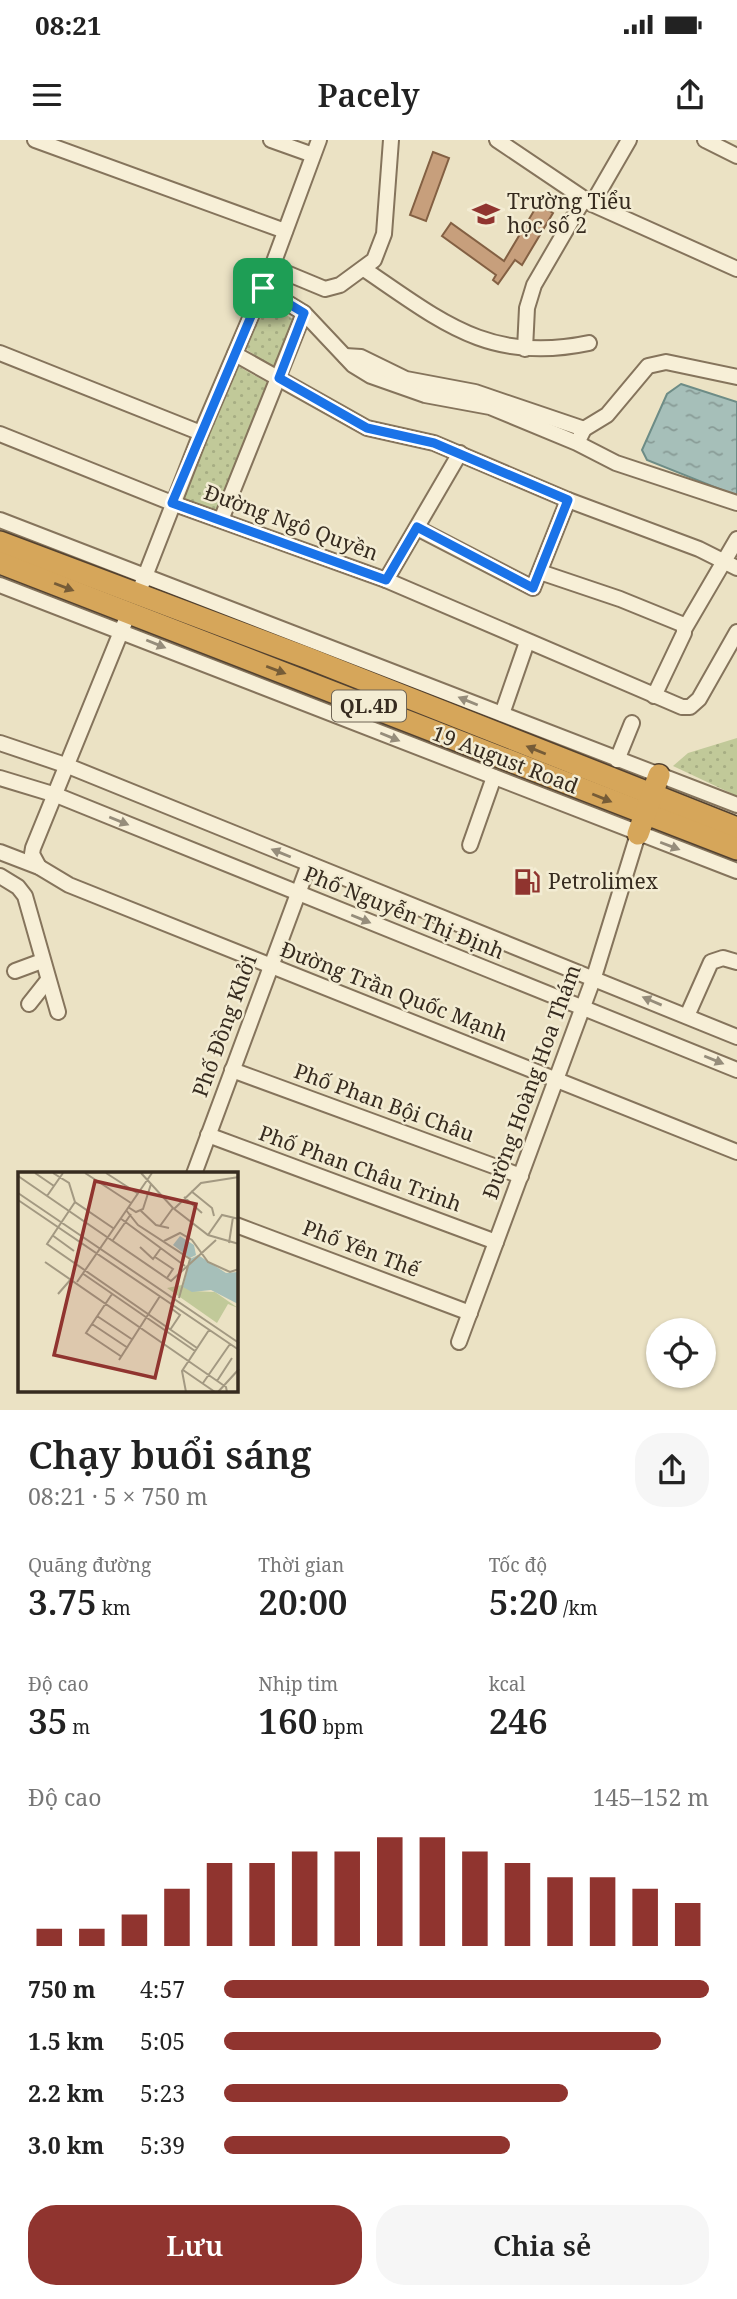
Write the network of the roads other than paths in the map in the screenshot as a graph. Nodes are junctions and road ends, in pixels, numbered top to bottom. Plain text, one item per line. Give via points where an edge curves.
1 (35, 140) edge
2 (271, 140) edge
3 (319, 140) edge
4 (391, 140) edge
5 (497, 140) edge
6 (629, 140) edge
7 (705, 140) edge
8 (313, 155) junction
9 (737, 156) edge
10 (588, 202) junction
11 (285, 231) junction
12 (272, 267) junction
13 (364, 269) junction
14 (737, 269) edge
15 (263, 288) junction
16 (304, 313) junction
17 (589, 343) dead end
18 (525, 349) junction
19 (0, 353) edge
20 (235, 355) junction
21 (737, 377) edge
22 (279, 378) junction
23 (201, 433) junction
24 (0, 434) edge
25 (581, 436) junction
26 (460, 453) junction
27 (568, 500) junction
28 (172, 503) junction
29 (737, 503) edge
30 (0, 520) edge
31 (221, 520) junction
32 (417, 527) junction
33 (737, 538) edge
34 (0, 542) edge
35 (723, 561) junction
36 (0, 563) edge
37 (737, 568) edge
38 (540, 572) junction
39 (386, 580) junction
40 (0, 585) edge
41 (133, 603) junction
42 (685, 628) junction
43 (737, 632) edge
44 (527, 642) junction
45 (654, 696) junction
46 (502, 714) junction
47 (632, 723) dead end
48 (0, 743) edge
49 (617, 760) junction
50 (68, 766) junction
51 (659, 775) junction
52 (494, 777) junction
53 (0, 778) edge
54 (56, 796) junction
55 (737, 805) edge
56 (645, 815) junction
57 (737, 828) edge
58 (470, 845) dead end
59 (737, 849) edge
60 (0, 852) edge
61 (309, 864) junction
62 (39, 867) junction
63 (737, 871) edge
64 (0, 876) edge
65 (297, 893) junction
66 (43, 961) junction
67 (737, 962) edge
68 (270, 966) junction
69 (15, 971) dead end
70 (594, 977) junction
71 (48, 980) junction
72 (29, 1004) dead end
73 (583, 1006) junction
74 (58, 1012) dead end
75 (687, 1016) junction
76 (737, 1037) edge
77 (232, 1070) junction
78 (737, 1070) edge
79 (557, 1080) junction
80 (208, 1135) junction
81 (736, 1147) edge
82 (195, 1172) edge
83 (521, 1176) junction
84 (238, 1226) edge
85 (496, 1242) junction
86 (470, 1313) junction
87 (459, 1342) dead end

1 - 11 street
2 - 8 street
3 - 8 street
4 - 13 street via 384,234 379,253
5 - 10 street
6 - 10 street
7 - 9 street
8 - 11 street
10 - 14 street
10 - 18 street via 534,285 527,308
11 - 12 street
12 - 13 street via 325,289
12 - 15 street
13 - 18 street via 472,336
15 - 16 street
15 - 20 street
16 - 22 street
16 - 25 street via 345,356 361,357 406,379 475,391
17 - 18 street
19 - 23 street
20 - 22 street
20 - 23 street
21 - 25 street via 666,362 648,366 607,415
22 - 26 street via 367,428
22 - 31 street
23 - 28 street
24 - 28 street, Đường Ngô Quyền
25 - 29 street via 616,463
26 - 27 street
26 - 32 street
27 - 35 street
27 - 38 street
28 - 31 street, Đường Ngô Quyền
28 - 41 street
30 - 41 street, 19 August Road
31 - 39 street, Đường Ngô Quyền
32 - 38 street via 533,588
32 - 39 street
33 - 35 street
34 - 41 highway, 19 August Road / QL.4D
35 - 37 street
35 - 42 street
36 -> 41 highway, 19 August Road / QL.4D
38 - 42 street via 653,611
39 - 44 street, Đường Ngô Quyền
40 - 41 street, 19 August Road
46 -> 41 street, 19 August Road
41 - 50 street
41 -> 52 street, 19 August Road
41 - 56 highway, 19 August Road / QL.4D
42 - 45 street
43 - 45 street, Đường Ngô Quyền via 690,707
44 - 45 street, Đường Ngô Quyền
44 - 46 street
46 - 49 street, 19 August Road
47 - 49 street
48 - 50 street, Phố Nguyễn Thị Định
49 - 51 street, 19 August Road
50 - 54 street
61 -> 50 street, Phố Nguyễn Thị Định
51 - 55 street, 19 August Road
51 - 56 highway
52 - 56 street, 19 August Road
52 - 58 street
53 - 54 street, Phố Nguyễn Thị Định
54 - 62 street via 33,848
54 -> 65 street, Phố Nguyễn Thị Định
56 - 57 highway, 19 August Road / QL.4D
56 - 59 highway, 19 August Road / QL.4D
56 -> 63 street, 19 August Road
56 - 70 street, Đường Hoàng Hoa Thám
60 - 62 street, Đường Trần Quốc Mạnh
61 - 65 street, Phố Đồng Khởi
61 - 70 street, Phố Nguyễn Thị Định
62 - 68 street, Đường Trần Quốc Mạnh via 69,885
64 - 66 street via 25,896
65 - 68 street, Phố Đồng Khởi
65 -> 73 street, Phố Nguyễn Thị Định
66 - 69 street
66 - 71 street
67 - 75 street via 723,958 711,962
68 - 77 street, Phố Đồng Khởi
68 - 79 street, Đường Trần Quốc Mạnh
70 - 73 street, Đường Hoàng Hoa Thám
75 -> 70 street, Phố Nguyễn Thị Định
71 - 72 street
71 - 74 street
73 -> 78 street, Phố Nguyễn Thị Định
73 - 79 street, Đường Hoàng Hoa Thám
75 - 76 street, Phố Nguyễn Thị Định
77 - 80 street, Phố Đồng Khởi
77 - 83 street, Phố Phan Bội Châu
79 - 81 street, Đường Trần Quốc Mạnh
79 - 83 street, Đường Hoàng Hoa Thám
80 - 82 street, Phố Đồng Khởi
80 - 85 street, Phố Phan Châu Trinh
83 - 85 street, Đường Hoàng Hoa Thám
84 - 86 street, Phố Yên Thế
85 - 86 street, Đường Hoàng Hoa Thám
86 - 87 street, Đường Hoàng Hoa Thám

